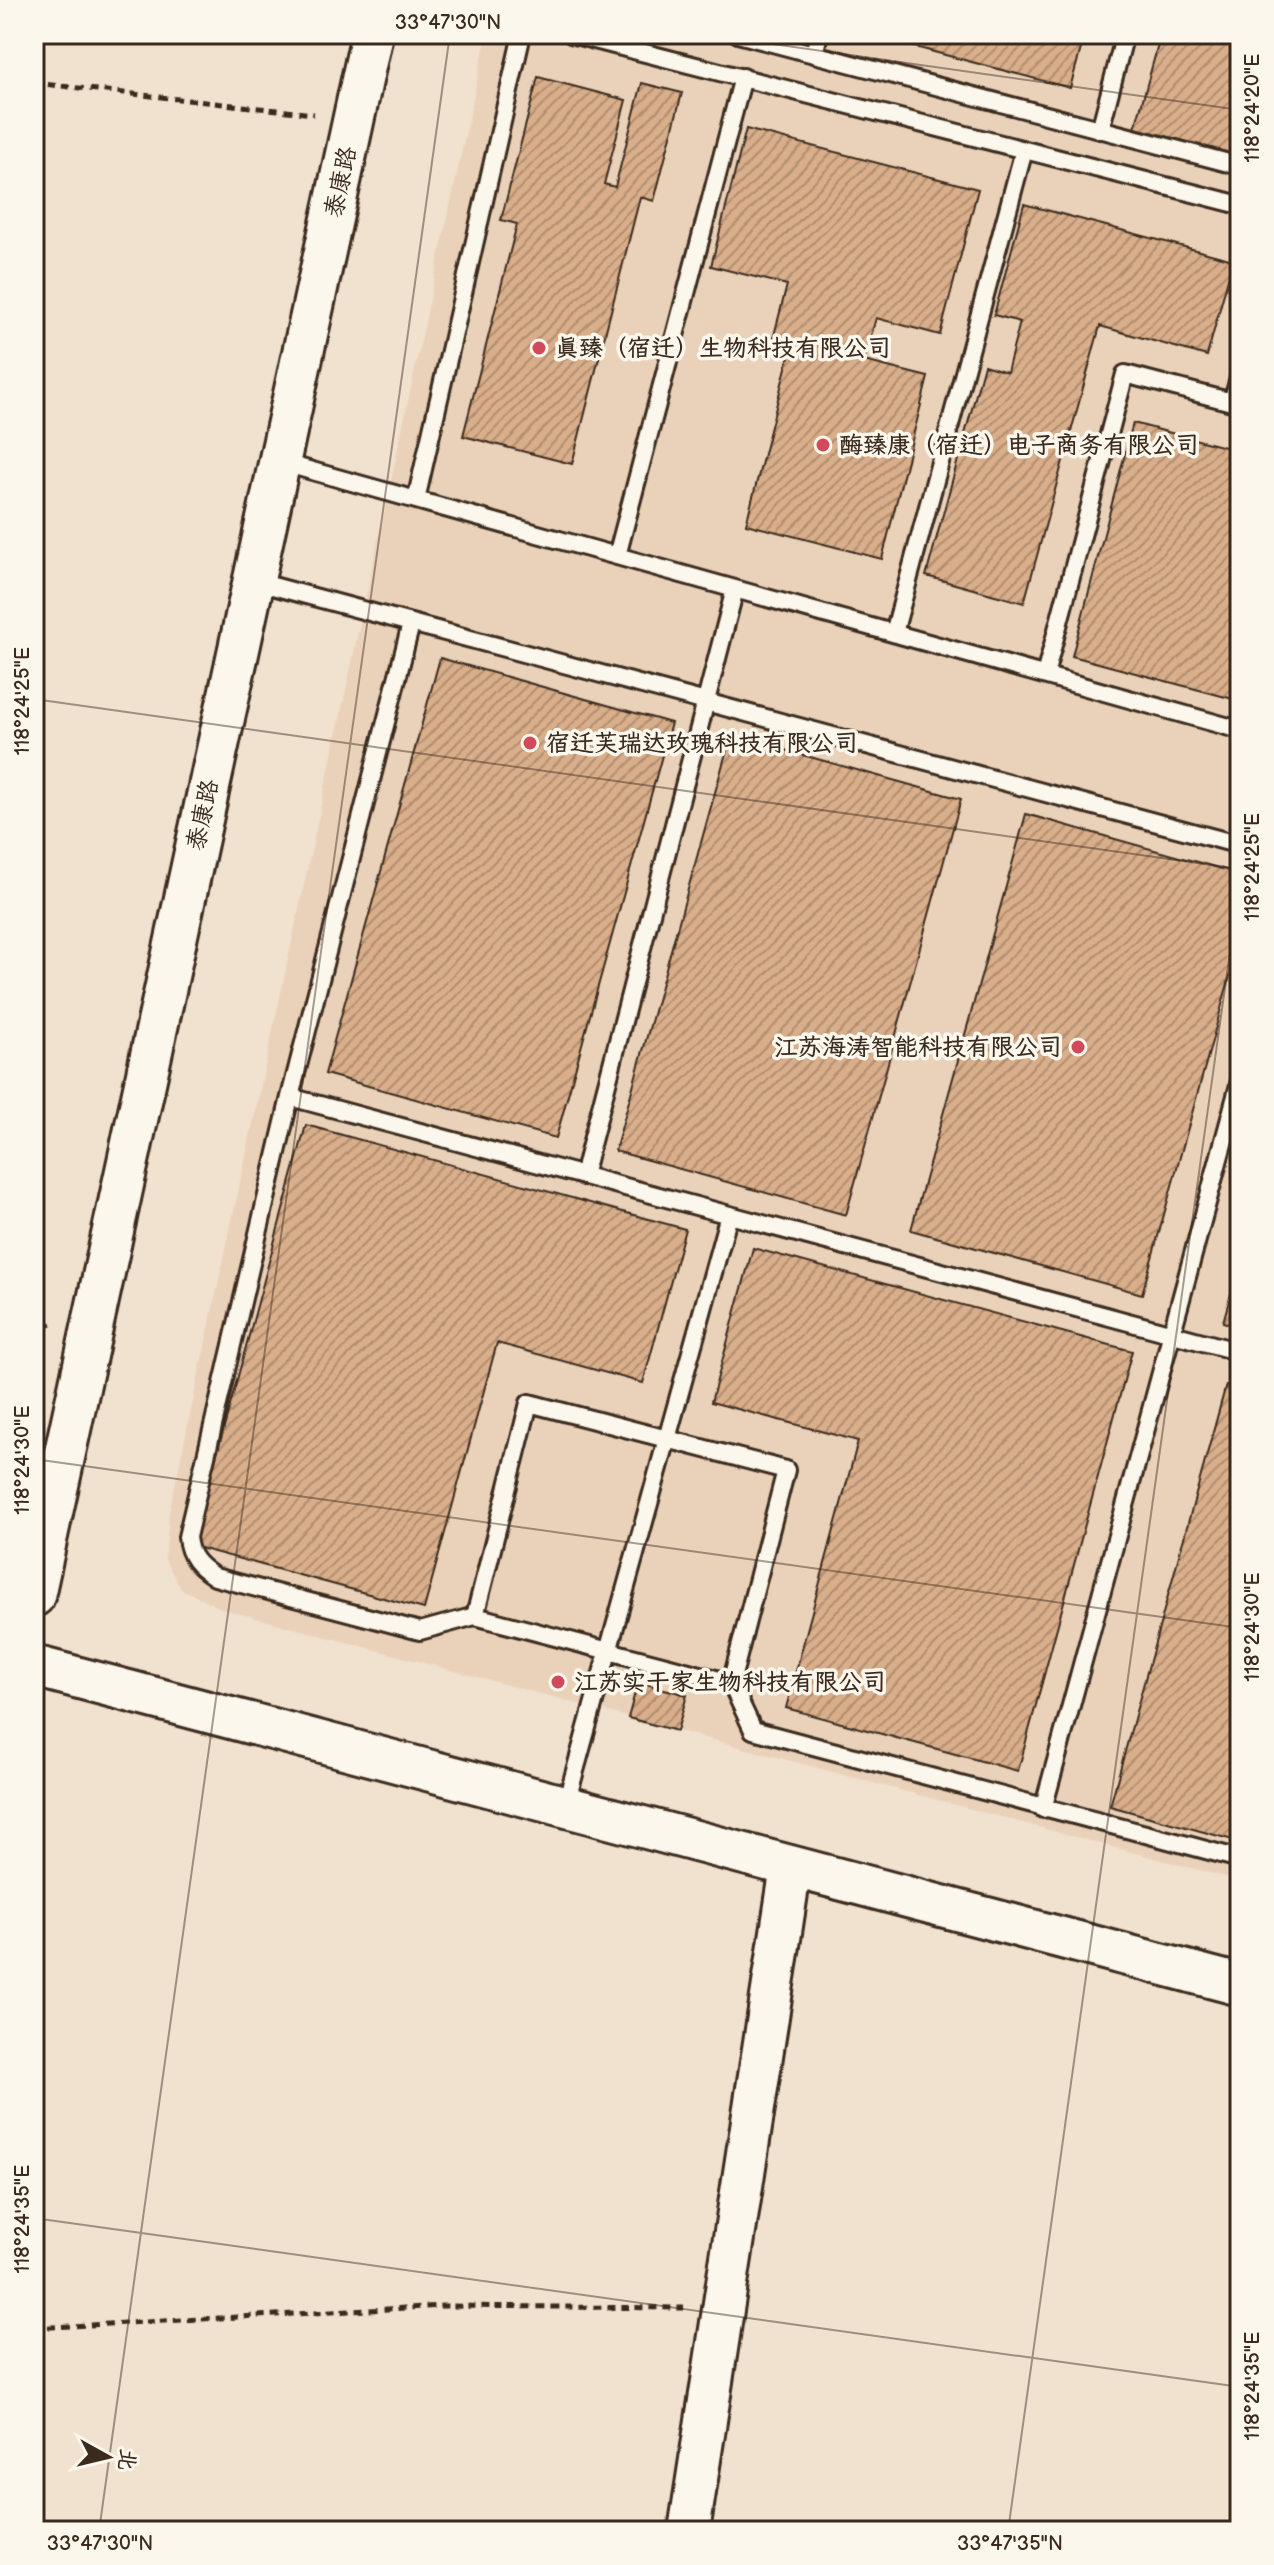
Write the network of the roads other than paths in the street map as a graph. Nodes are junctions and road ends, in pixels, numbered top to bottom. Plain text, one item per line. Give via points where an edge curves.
1 (372, 34) edge
2 (522, 34) edge
3 (571, 34) edge
4 (738, 34) edge
5 (819, 34) edge
6 (1125, 34) edge
7 (814, 54) junction
8 (743, 77) junction
9 (1100, 130) junction
10 (1024, 150) junction
11 (1240, 166) edge
12 (1240, 205) edge
13 (1240, 375) edge
14 (280, 462) junction
15 (416, 500) junction
16 (617, 556) junction
17 (254, 581) junction
18 (735, 589) junction
19 (411, 624) junction
20 (894, 633) junction
21 (1045, 675) junction
22 (706, 703) junction
23 (1240, 730) edge
24 (1240, 845) edge
25 (1240, 1081) edge
26 (290, 1097) junction
27 (583, 1176) junction
28 (729, 1215) junction
29 (1171, 1334) junction
30 (1240, 1352) edge
31 (666, 1439) junction
32 (34, 1596) edge
33 (475, 1616) junction
34 (608, 1651) junction
35 (34, 1666) edge
36 (731, 1683) junction
37 (565, 1807) junction
38 (1043, 1809) junction
39 (1240, 1859) edge
40 (791, 1867) junction
41 (1240, 1985) edge
42 (689, 2531) edge

1 - 14 street, 泰康路
2 - 15 lane
3 - 8 lane
4 - 7 lane
5 - 7 lane
6 - 9 lane
7 - 9 lane
8 - 10 lane
8 - 16 lane
9 - 11 lane
10 - 12 lane
10 - 20 lane
13 - 21 lane via 1232,402 1125,374
14 - 15 lane
14 - 17 street, 泰康路
15 - 16 lane
16 - 18 lane
17 - 19 lane
17 - 32 street, 泰康路
18 - 20 lane
18 - 22 lane
19 - 22 lane
19 - 26 lane
20 - 21 lane
21 - 23 lane
22 - 24 lane
22 - 27 lane
25 - 29 lane
26 - 27 lane
26 - 33 lane via 191,1516 188,1549 197,1566 215,1577 420,1631
27 - 28 lane
28 - 29 lane
28 - 31 lane
29 - 30 lane
29 - 38 lane
31 - 33 lane via 529,1403
31 - 34 lane
31 - 36 lane via 786,1470
33 - 34 lane
34 - 36 lane
34 - 37 lane
35 - 37 street
36 - 38 lane via 753,1730
37 - 40 street
38 - 39 lane
40 - 41 street
40 - 42 street

